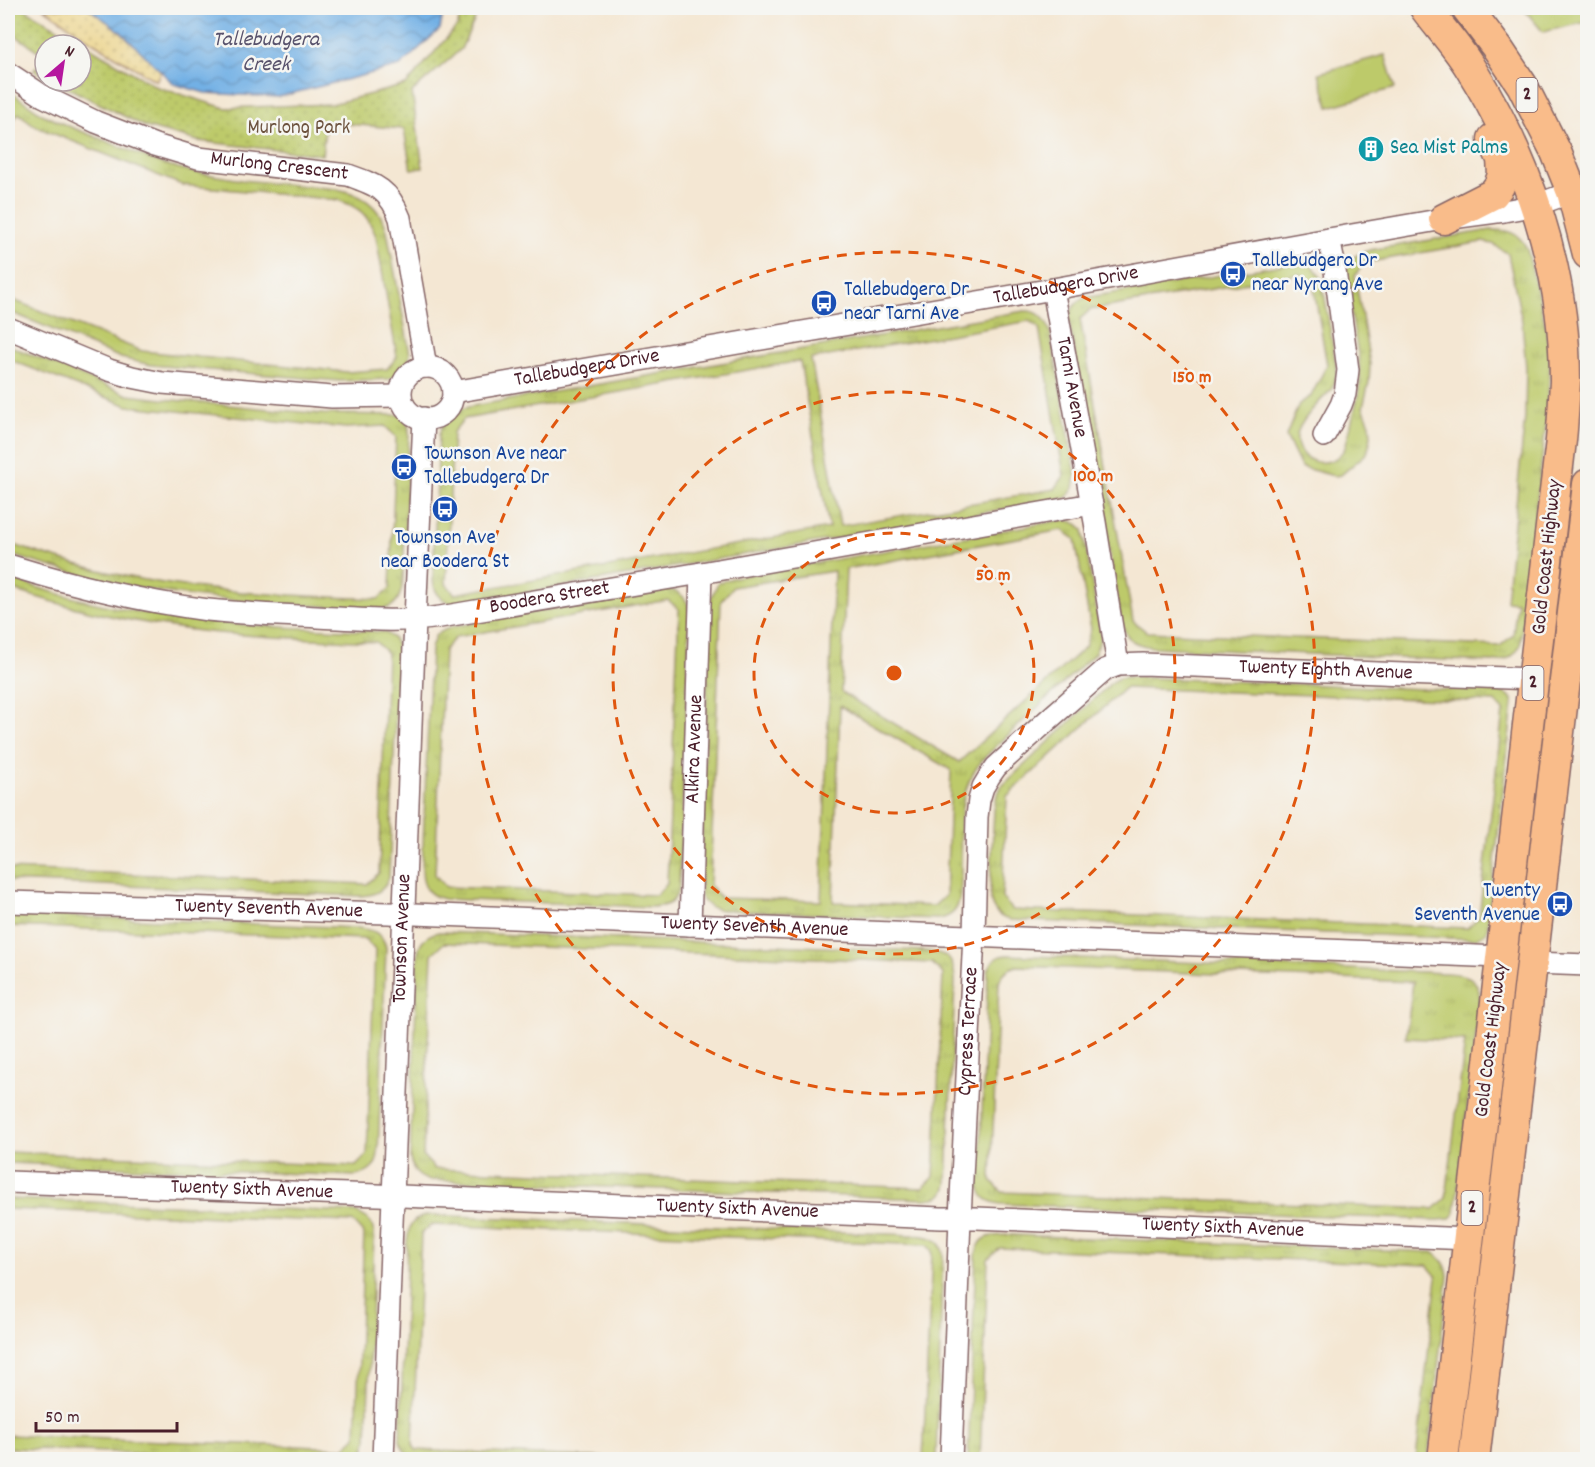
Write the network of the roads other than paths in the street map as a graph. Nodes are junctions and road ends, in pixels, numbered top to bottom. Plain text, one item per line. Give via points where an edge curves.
1 (1425, 8) edge
2 (1467, 8) edge
3 (1467, 63) junction
4 (8, 73) edge
5 (1572, 192) junction
6 (1536, 205) junction
7 (1444, 219) junction
8 (1329, 238) junction
9 (1587, 254) edge
10 (1053, 289) junction
11 (8, 328) edge
12 (426, 367) junction
13 (453, 392) junction
14 (401, 396) junction
15 (424, 418) junction
16 (1324, 436) dead end
17 (1587, 484) edge
18 (1092, 504) junction
19 (8, 565) edge
20 (701, 573) junction
21 (415, 620) junction
22 (1118, 664) junction
23 (1534, 679) junction
24 (8, 902) edge
25 (404, 913) junction
26 (690, 925) junction
27 (974, 935) junction
28 (1501, 957) junction
29 (1533, 963) junction
30 (1587, 965) edge
31 (8, 1182) edge
32 (394, 1196) junction
33 (960, 1218) junction
34 (1469, 1239) junction
35 (383, 1460) edge
36 (951, 1460) edge
37 (1443, 1460) edge
38 (1474, 1460) edge

1 - 3 highway, Gold Coast Highway / 2
2 - 5 highway, 2 via 1522,86
3 - 6 highway, Gold Coast Highway / 2 via 1507,134
3 - 7 highway via 1473,99 1502,159 1503,175 1493,194
4 - 12 street, Murlong Crescent via 43,96 96,122 155,145 198,158 348,175 383,191 394,202 400,218
5 - 6 street, Tallebudgera Drive
5 - 9 highway, 2
6 - 7 street, Tallebudgera Drive
6 - 23 highway, Gold Coast Highway / 2 via 1557,291 1564,381
7 - 8 street, Tallebudgera Drive
8 - 10 street, Tallebudgera Drive
8 - 16 street via 1348,370 1341,405
10 - 13 street, Tallebudgera Drive
10 - 18 street, Tarni Avenue
11 - 14 street via 109,370 162,383 332,397
12 - 13 street via 441,371
12 - 14 street via 410,373
13 - 15 street via 441,414
14 - 15 street via 408,411
15 - 21 street, Townson Avenue
17 - 29 highway, Gold Coast Highway / 2
18 - 20 street, Boodera Street
18 - 22 street, Tarni Avenue
19 - 21 street, Boodera Street via 133,598 207,609
20 - 21 street, Boodera Street
20 - 26 street, Alkira Avenue
21 - 25 street, Townson Avenue
22 - 23 street, Twenty Eighth Avenue
22 - 27 street, Cypress Terrace via 1105,670 1049,718 996,768 983,787 977,817
23 - 28 highway, Gold Coast Highway / 2
24 - 25 street, Twenty Seventh Avenue
25 - 26 street, Twenty Seventh Avenue
25 - 32 street, Townson Avenue
26 - 27 street, Twenty Seventh Avenue
27 - 28 street, Twenty Seventh Avenue
27 - 33 street, Cypress Terrace
28 - 34 highway, Gold Coast Highway / 2
29 - 30 street
29 - 38 highway, Gold Coast Highway / 2
31 - 32 street, Twenty Sixth Avenue
32 - 33 street, Twenty Sixth Avenue
32 - 35 street, Townson Avenue
33 - 34 street, Twenty Sixth Avenue
33 - 36 street, Cypress Terrace
34 - 37 highway, Gold Coast Highway / 2

